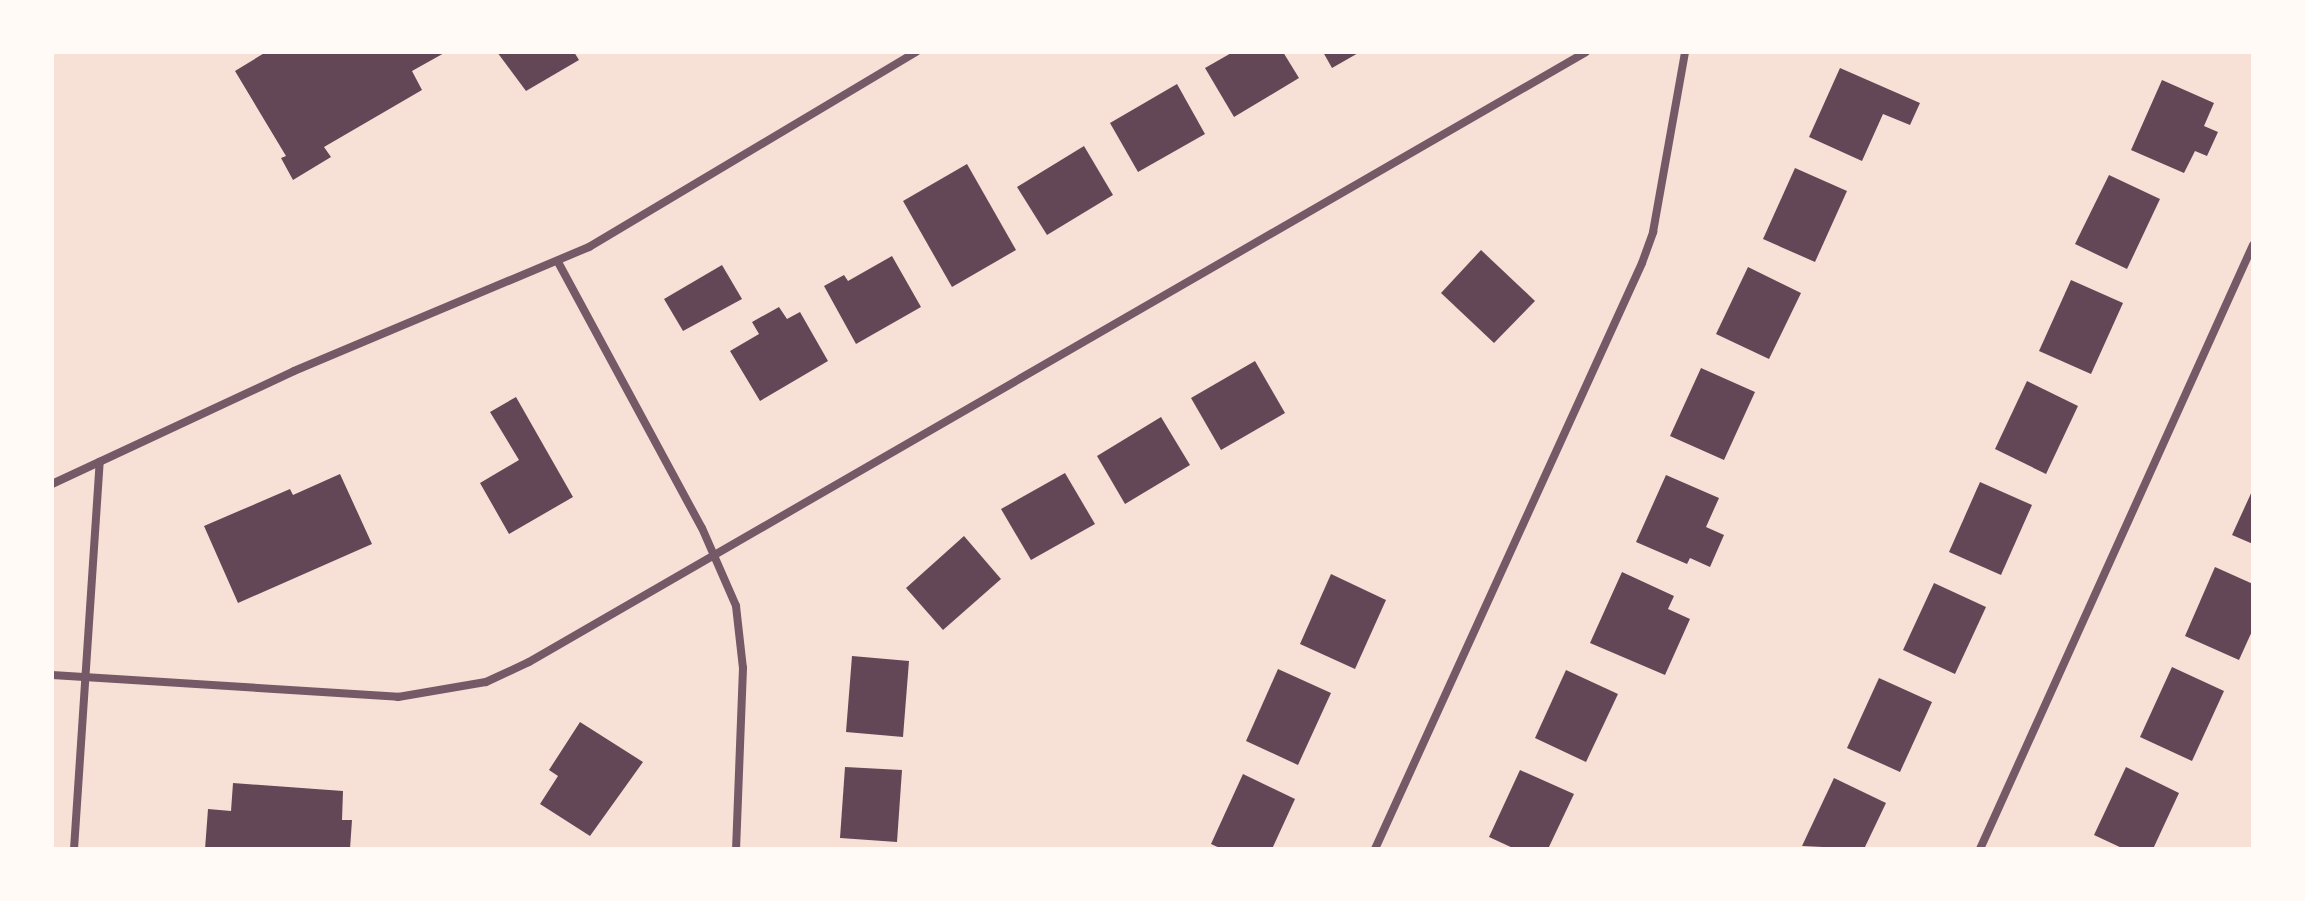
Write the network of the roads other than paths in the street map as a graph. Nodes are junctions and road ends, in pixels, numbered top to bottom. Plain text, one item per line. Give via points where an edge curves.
1 (916, 52) edge
2 (1586, 52) edge
3 (1685, 52) edge
4 (2253, 245) edge
5 (558, 262) junction
6 (100, 462) junction
7 (52, 484) edge
8 (713, 552) junction
9 (52, 675) edge
10 (85, 677) junction
11 (74, 849) edge
12 (736, 849) edge
13 (1375, 849) edge
14 (1980, 849) edge

1 - 5 street
2 - 8 street
3 - 13 street via 1642,263
4 - 14 street
5 - 6 street via 294,371
5 - 8 street
6 - 7 street
6 - 10 street
8 - 10 street via 529,662 486,682 443,693 398,697
8 - 12 street via 736,606 743,640
9 - 10 street
10 - 11 street

